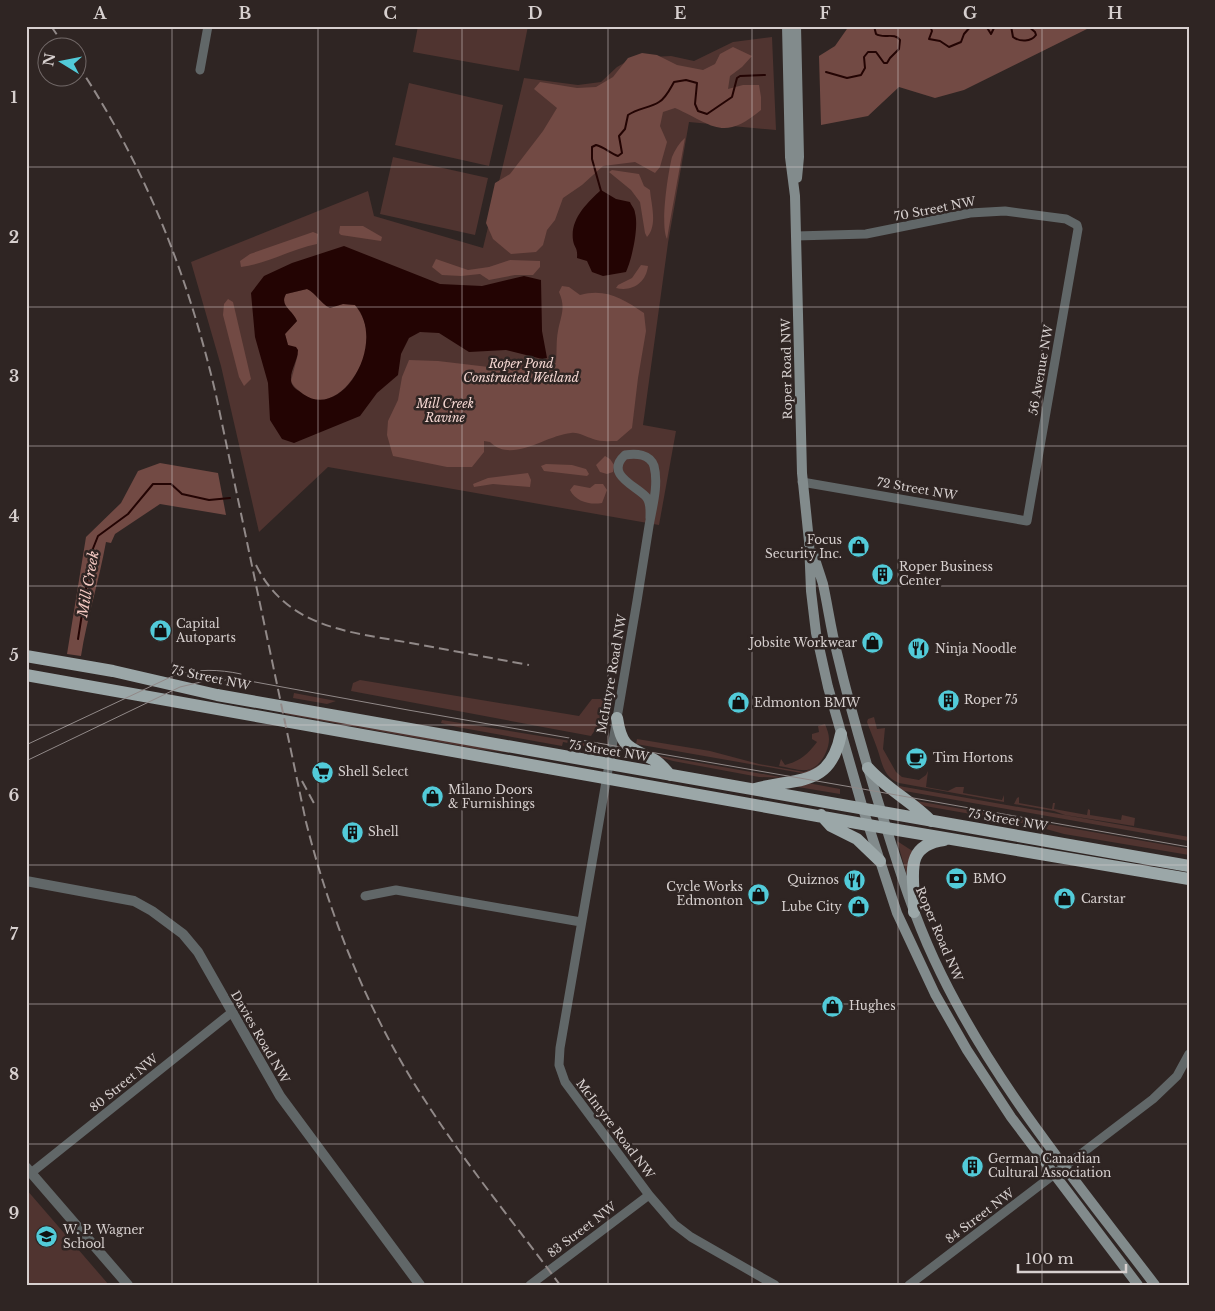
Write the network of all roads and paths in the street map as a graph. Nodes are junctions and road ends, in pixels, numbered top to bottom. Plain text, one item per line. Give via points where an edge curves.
1 (208, 26) edge
2 (787, 26) edge
3 (796, 26) edge
4 (200, 70) dead end
5 (795, 196) junction
6 (1077, 224) joint
7 (796, 236) junction
8 (802, 482) junction
9 (650, 518) junction
10 (1027, 521) joint
11 (809, 541) junction
12 (26, 656) edge
13 (26, 675) edge
14 (617, 718) junction
15 (841, 734) junction
16 (868, 768) junction
17 (608, 771) junction
18 (670, 775) junction
19 (752, 790) junction
20 (863, 809) junction
21 (881, 813) junction
22 (822, 815) junction
23 (932, 821) junction
24 (868, 825) junction
25 (886, 828) junction
26 (954, 838) junction
27 (880, 861) junction
28 (1189, 866) edge
29 (1189, 879) edge
30 (26, 881) edge
31 (365, 896) dead end
32 (914, 912) junction
33 (582, 922) junction
34 (231, 1013) junction
35 (1189, 1054) edge
36 (1065, 1167) junction
37 (29, 1170) edge
38 (1055, 1174) junction
39 (649, 1195) junction
40 (128, 1285) edge
41 (420, 1285) edge
42 (530, 1285) edge
43 (775, 1285) edge
44 (909, 1285) edge
45 (1138, 1285) edge
46 (1155, 1285) edge

1 - 4 street
2 - 5 main road, Roper Road NW via 790,157
3 - 5 main road, Roper Road NW via 799,157
5 - 7 main road, Roper Road NW
6 - 7 street, 70 Street NW via 1066,219 1005,211 970,213 866,234
6 - 10 street, 56 Avenue NW via 1078,235
7 - 8 main road, Roper Road NW
8 - 10 street, 72 Street NW
8 - 11 main road, Roper Road NW
9 - 9 street, McIntyre Road NW via 647,498 624,481 620,473 625,455 641,455 654,465 655,489
9 - 14 street, McIntyre Road NW
11 - 15 main road, Roper Road NW via 810,591 815,625
11 - 16 main road, Roper Road NW
12 - 17 main road, 75 Street NW
13 - 17 main road, 75 Street NW
14 - 17 street, McIntyre Road NW
14 - 18 main road via 625,743 637,753 658,762
15 - 19 main road via 832,762 820,773
15 - 20 main road, Roper Road NW
16 - 21 main road, Roper Road NW
16 - 23 main road via 887,787
17 - 18 main road, 75 Street NW
17 - 22 main road, 75 Street NW
17 - 33 street, McIntyre Road NW
18 - 19 main road, 75 Street NW
19 - 20 main road, 75 Street NW
20 - 21 main road, 75 Street NW
20 - 24 main road, Roper Road NW
21 - 23 main road, 75 Street NW
21 - 25 main road, Roper Road NW
22 - 24 main road, 75 Street NW
22 - 27 main road via 831,826 857,839
23 - 28 main road, 75 Street NW
24 - 25 main road, 75 Street NW
24 - 27 main road, Roper Road NW
25 - 26 main road, 75 Street NW
25 - 32 main road, Roper Road NW
26 - 29 main road, 75 Street NW
26 - 32 main road via 930,842 918,853 913,869
27 - 38 main road, Roper Road NW via 897,914 954,1028 991,1088
30 - 34 street, Davies Road NW via 124,898 144,906 188,939
31 - 33 street via 396,890
32 - 36 main road, Roper Road NW via 968,1026
33 - 39 street, McIntyre Road NW via 559,1053 560,1072
34 - 37 street, 80 Street NW
34 - 41 street, Davies Road NW via 288,1110
35 - 36 street, 84 Street NW via 1177,1076 1162,1092
36 - 38 street, 84 Street NW
36 - 46 main road, Roper Road NW
37 - 40 street
38 - 44 street, 84 Street NW
38 - 45 main road, Roper Road NW
39 - 42 street, 83 Street NW
39 - 43 street, McIntyre Road NW via 686,1234

